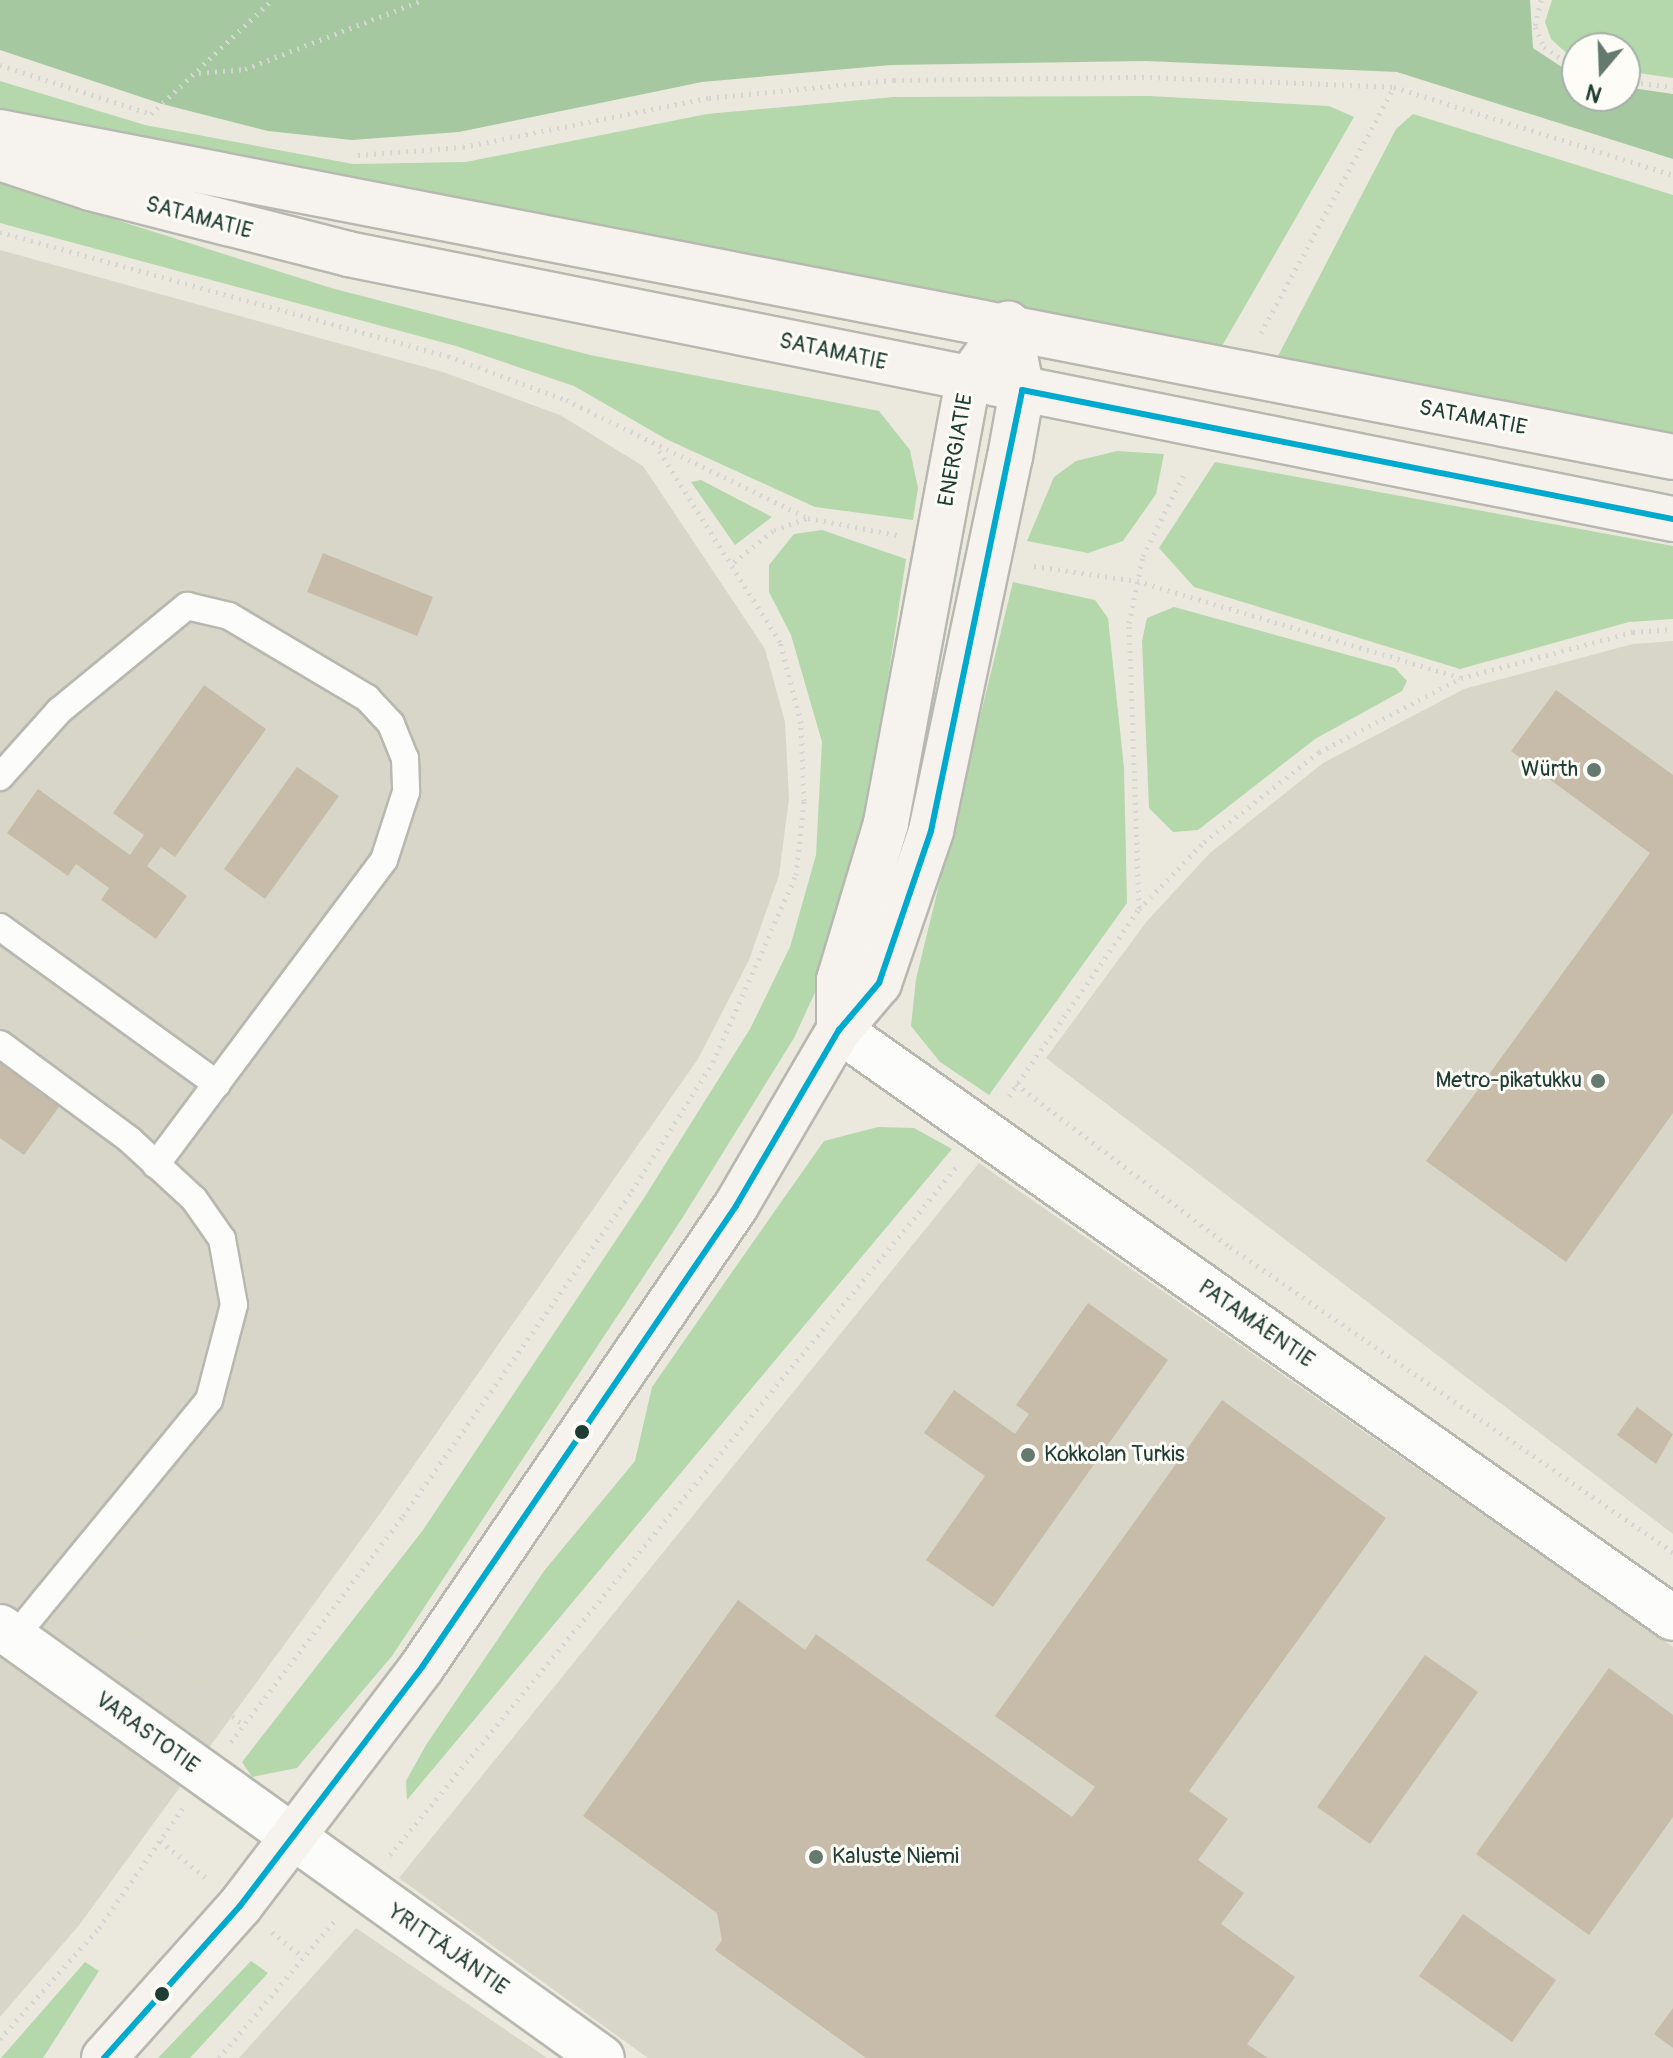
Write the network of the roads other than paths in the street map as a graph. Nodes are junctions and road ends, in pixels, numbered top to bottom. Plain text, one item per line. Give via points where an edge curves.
1 (0, 132) edge
2 (0, 158) edge
3 (1008, 323) junction
4 (968, 380) junction
5 (1022, 390) junction
6 (1673, 457) edge
7 (1673, 519) edge
8 (0, 777) edge
9 (0, 927) edge
10 (839, 1030) junction
11 (0, 1044) edge
12 (217, 1084) junction
13 (156, 1165) junction
14 (1673, 1618) edge
15 (7, 1632) edge
16 (294, 1839) junction
17 (588, 2054) edge
18 (104, 2058) edge

1 - 3 main road, SATAMATIE
2 - 4 main road, SATAMATIE via 209,222 348,254
3 - 4 main road, ENERGIATIE
3 - 5 main road
3 - 6 main road, SATAMATIE
4 - 5 main road, SATAMATIE
4 - 10 main road, ENERGIATIE via 886,823 839,980
5 - 7 main road, SATAMATIE
5 - 10 main road via 931,831 879,983
8 - 12 lane via 71,700 187,606 229,616 367,698 391,724 405,758 406,792 384,860
9 - 12 lane
10 - 14 street, PATAMÄENTIE
10 - 16 main road via 736,1206 422,1667
11 - 13 lane
12 - 13 lane
13 - 15 lane via 194,1199 222,1239 232,1271 234,1305 220,1378 179,1441 58,1585
15 - 16 street, VARASTOTIE
16 - 17 street, YRITTÄJÄNTIE
16 - 18 main road

